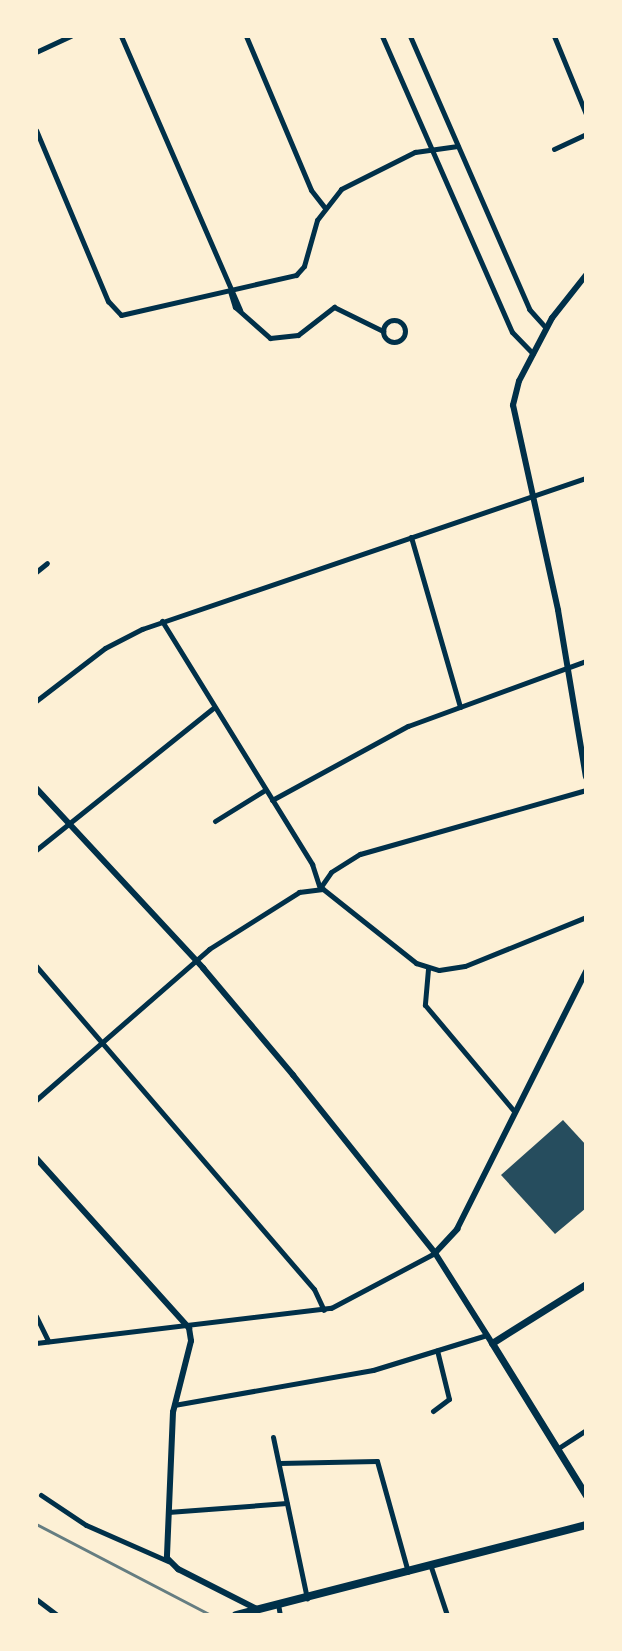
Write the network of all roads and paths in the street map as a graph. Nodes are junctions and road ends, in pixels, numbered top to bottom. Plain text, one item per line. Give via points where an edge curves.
1 (70, 36) edge
2 (121, 36) edge
3 (246, 36) edge
4 (382, 36) edge
5 (410, 36) edge
6 (554, 36) edge
7 (36, 52) edge
8 (586, 114) edge
9 (36, 130) edge
10 (586, 134) edge
11 (458, 146) junction
12 (554, 148) dead end
13 (432, 149) junction
14 (325, 208) junction
15 (586, 275) edge
16 (579, 282) junction
17 (586, 289) edge
18 (230, 291) junction
19 (546, 328) junction
20 (383, 331) junction
21 (533, 354) junction
22 (586, 478) edge
23 (532, 497) junction
24 (411, 537) junction
25 (47, 563) dead end
26 (36, 572) edge
27 (162, 621) junction
28 (586, 661) edge
29 (568, 668) junction
30 (36, 701) edge
31 (460, 707) junction
32 (213, 708) junction
33 (586, 777) edge
34 (36, 788) edge
35 (265, 790) junction
36 (586, 790) edge
37 (272, 800) junction
38 (215, 821) dead end
39 (67, 822) junction
40 (36, 850) edge
41 (320, 888) junction
42 (586, 917) edge
43 (196, 960) junction
44 (36, 966) edge
45 (428, 969) junction
46 (585, 974) edge
47 (101, 1041) junction
48 (36, 1100) edge
49 (513, 1110) junction
50 (36, 1158) edge
51 (435, 1253) junction
52 (586, 1284) edge
53 (324, 1310) junction
54 (36, 1316) edge
55 (187, 1325) junction
56 (487, 1335) junction
57 (48, 1341) junction
58 (36, 1343) edge
59 (492, 1343) junction
60 (437, 1350) junction
61 (174, 1405) junction
62 (433, 1412) dead end
63 (586, 1430) edge
64 (273, 1437) dead end
65 (557, 1449) junction
66 (279, 1463) junction
67 (586, 1495) edge
68 (41, 1496) dead end
69 (287, 1503) junction
70 (168, 1512) junction
71 (586, 1525) edge
72 (168, 1561) junction
73 (431, 1567) junction
74 (408, 1573) junction
75 (307, 1598) junction
76 (36, 1599) edge
77 (278, 1604) junction
78 (258, 1609) junction
79 (57, 1615) edge
80 (236, 1615) edge
81 (280, 1615) edge
82 (447, 1615) edge

1 - 7 street
2 - 18 street
3 - 14 street via 311,190
4 - 13 street
5 - 11 street
6 - 8 street
9 - 18 street via 115,312
10 - 12 street
11 - 13 street
11 - 19 street via 530,309
13 - 14 street via 356,179
13 - 21 street via 512,332
14 - 18 street via 299,273
15 - 16 street
16 - 17 street
16 - 19 street
18 - 20 street via 256,331 275,339 298,335 334,307
19 - 21 street
20 - 20 street via 396,343 406,331 394,320
21 - 23 street via 513,405
22 - 23 street
23 - 24 street
23 - 29 street
24 - 27 street
24 - 31 street
25 - 26 street
27 - 30 street via 105,648
27 - 32 street
28 - 29 street
29 - 31 street
29 - 33 street
31 - 37 street via 401,729
32 - 35 street
32 - 39 street
34 - 39 street
35 - 37 street
35 - 38 street
36 - 41 street via 360,854 331,872
37 - 41 street via 312,864
39 - 40 street
39 - 43 street
41 - 43 street via 279,901
41 - 45 street
42 - 45 street via 460,967
43 - 47 street
43 - 51 street
44 - 47 street
45 - 49 street via 425,1005
46 - 49 street
47 - 48 street
47 - 53 street via 314,1289
49 - 51 street via 457,1229
50 - 55 street
51 - 53 street
51 - 56 street
52 - 59 main road
53 - 55 street
54 - 57 street
55 - 57 street
55 - 61 street via 191,1341
56 - 59 street
56 - 60 street
57 - 58 street
59 - 65 main road
60 - 61 street via 373,1370
60 - 62 street via 450,1399
61 - 70 street
63 - 65 street
64 - 66 street
65 - 67 main road
66 - 69 street
66 - 74 street via 377,1461
68 - 72 street via 86,1525
69 - 70 street
69 - 75 street
70 - 72 street
71 - 73 main road
72 - 78 street
73 - 74 main road
73 - 82 street
74 - 75 main road
75 - 77 main road
76 - 79 street
77 - 78 main road
77 - 81 street
78 - 80 main road

